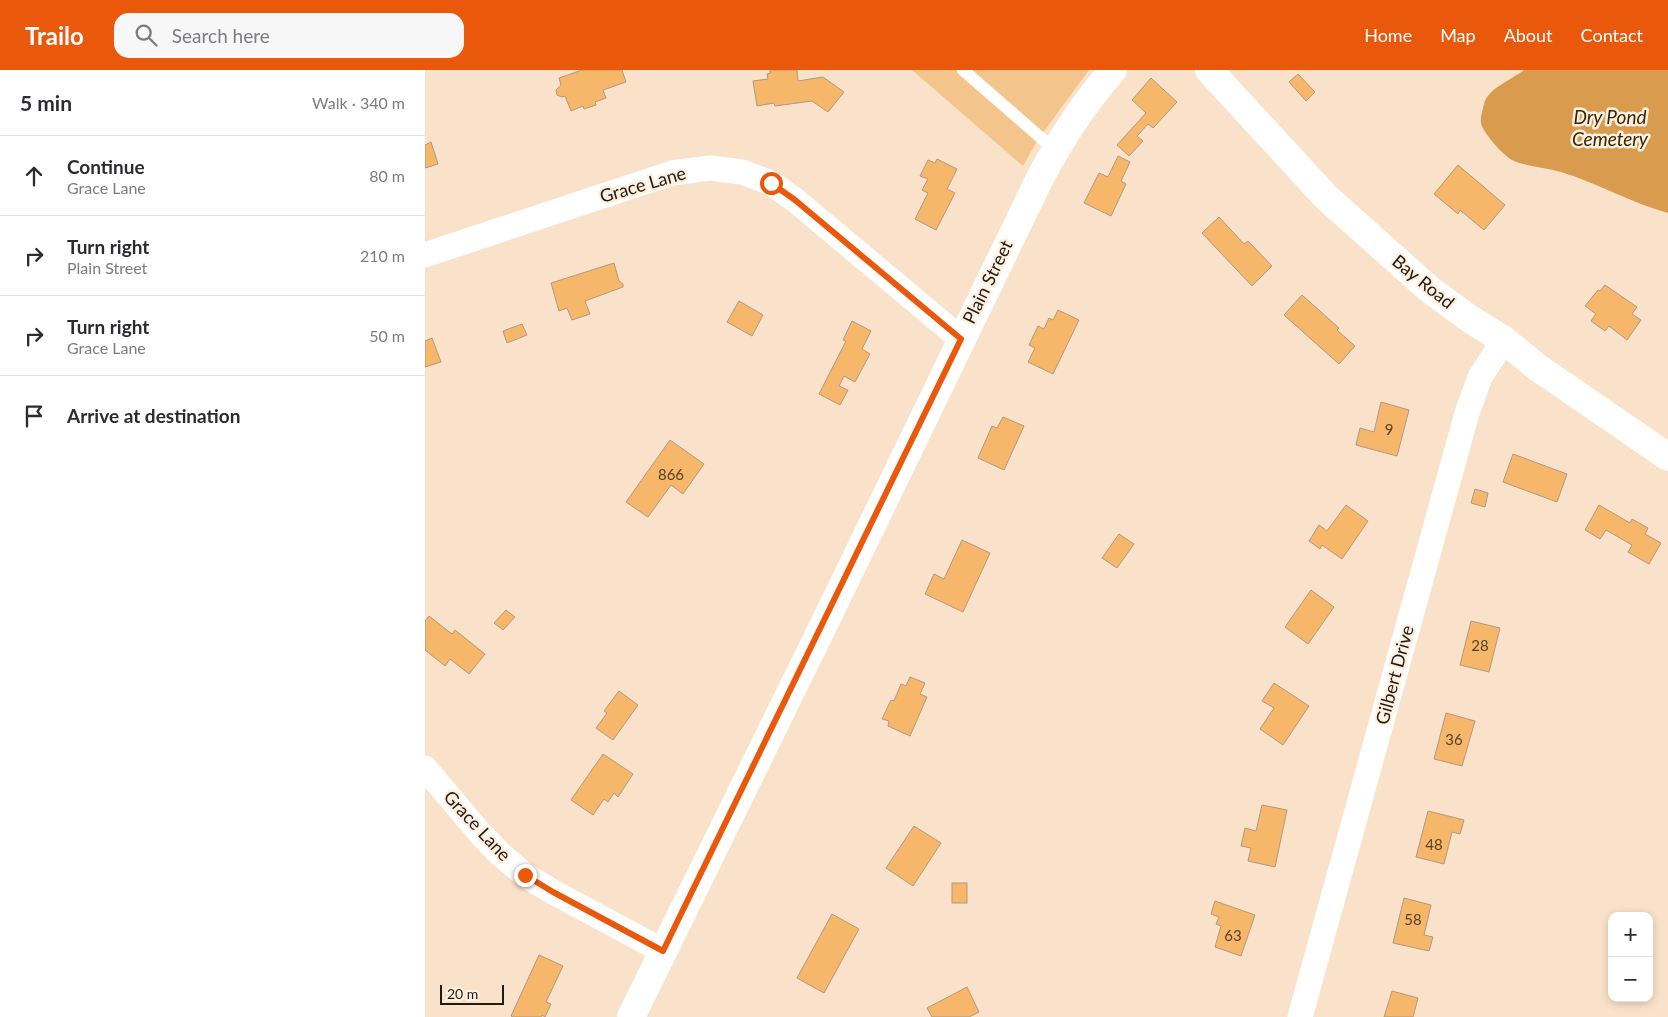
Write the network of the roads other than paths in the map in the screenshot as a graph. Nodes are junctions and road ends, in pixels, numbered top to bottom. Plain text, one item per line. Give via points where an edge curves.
1 (963, 70) edge
2 (1113, 70) edge
3 (1209, 70) edge
4 (1055, 150) junction
5 (425, 255) edge
6 (961, 339) junction
7 (1504, 340) junction
8 (1668, 457) edge
9 (425, 768) edge
10 (663, 951) junction
11 (631, 1017) edge
12 (1300, 1017) edge

1 - 4 lane
2 - 4 street, Plain Street
3 - 7 street, Bay Road via 1326,197 1429,289
4 - 6 street, Plain Street
5 - 6 street, Grace Lane via 672,173 710,168 742,172 771,183 795,200
6 - 10 street, Plain Street
7 - 8 street, Bay Road via 1537,367
7 - 12 street, Gilbert Drive via 1480,377 1467,413
9 - 10 street, Grace Lane via 490,843 525,875
10 - 11 street, Plain Street

